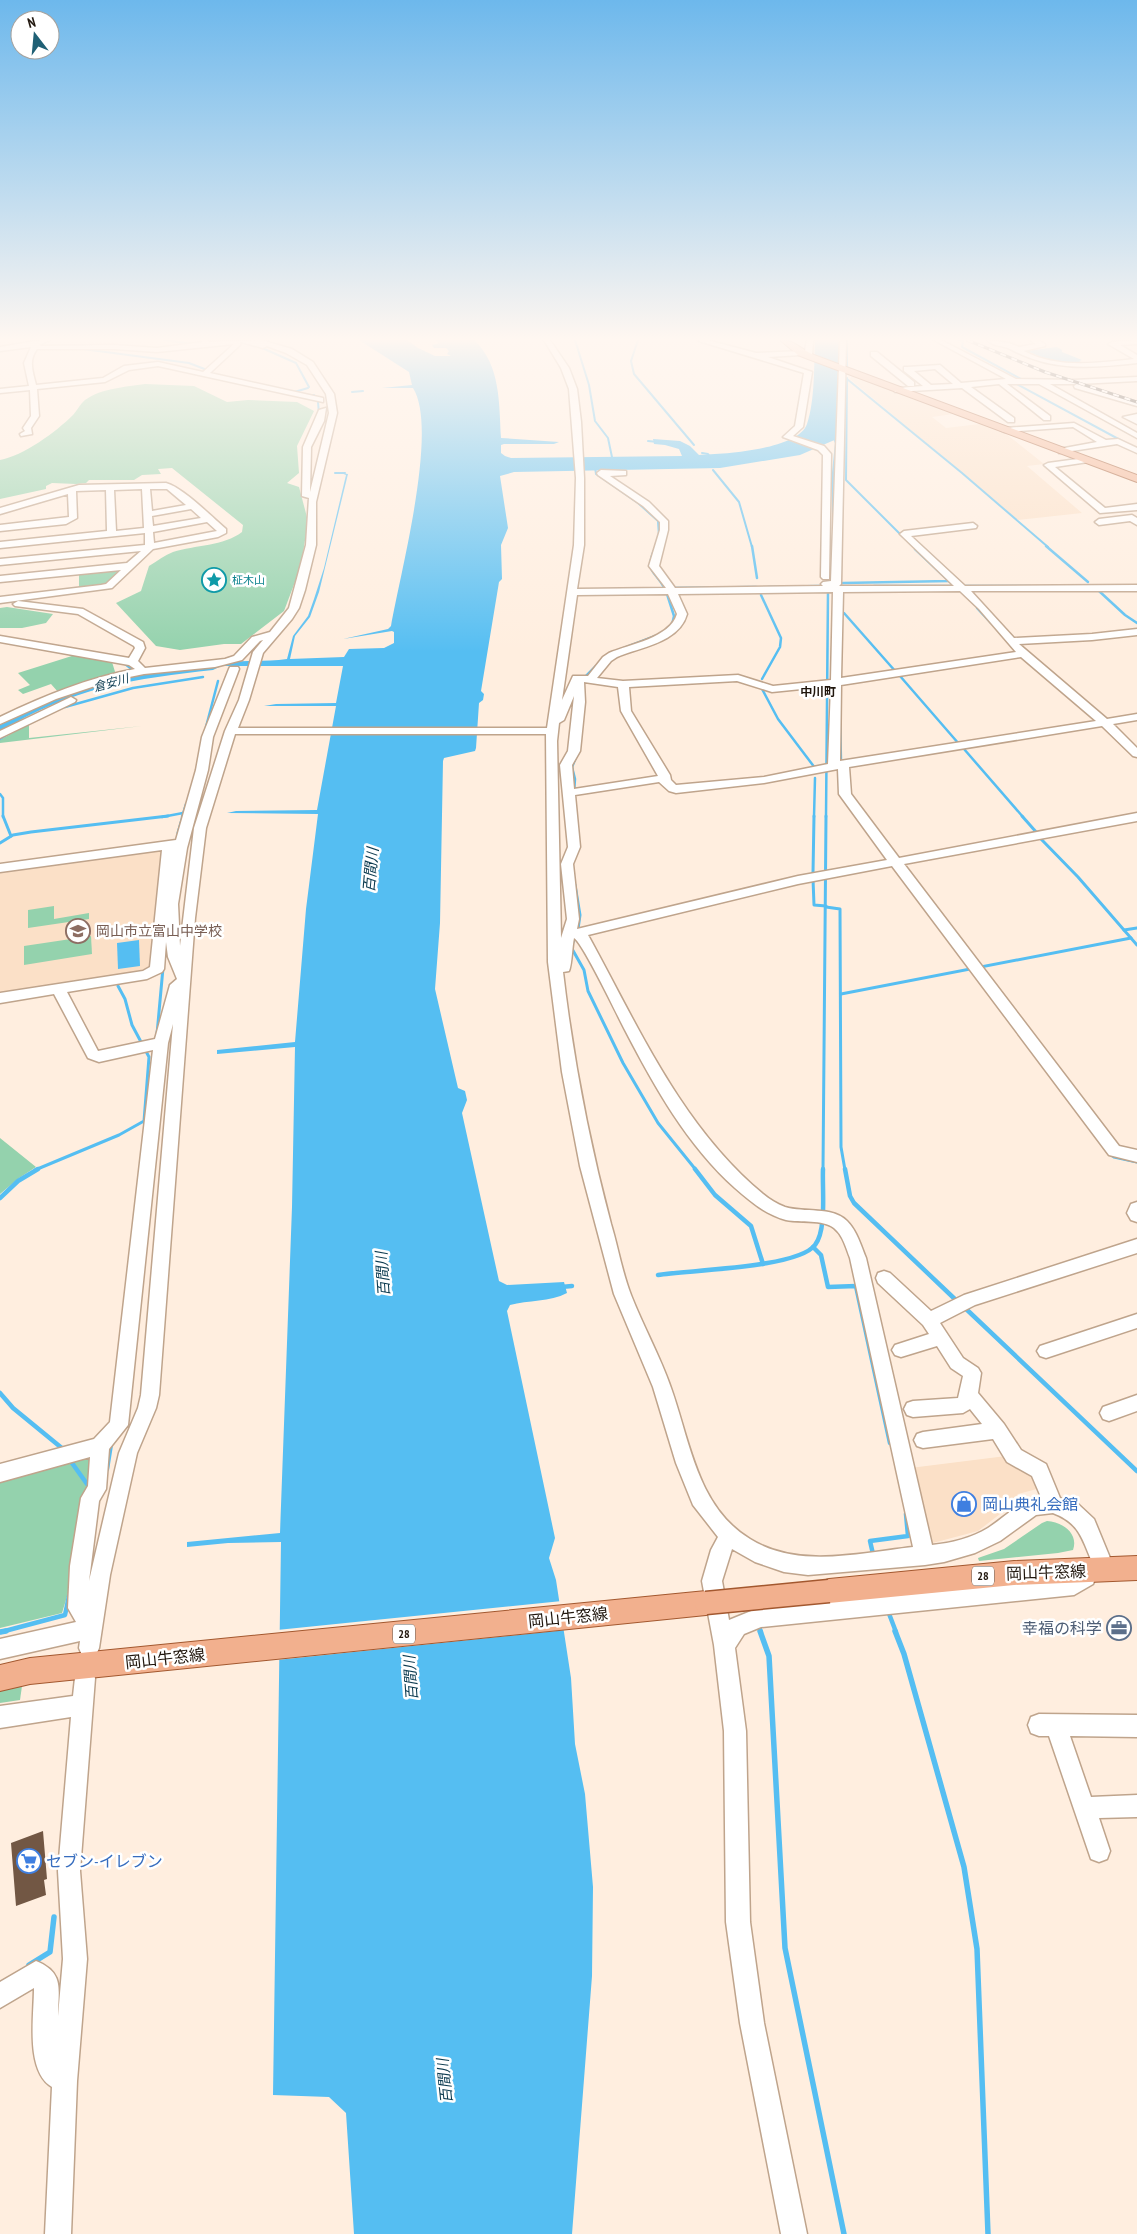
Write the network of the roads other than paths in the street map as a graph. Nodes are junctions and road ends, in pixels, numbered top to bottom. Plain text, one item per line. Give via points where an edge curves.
1 (309, 444) edge
2 (326, 444) edge
3 (578, 444) edge
4 (808, 444) edge
5 (1042, 444) edge
6 (1099, 444) edge
7 (1124, 444) edge
8 (838, 445) joint
9 (820, 448) junction
10 (1137, 451) edge
11 (1062, 452) junction
12 (1085, 460) junction
13 (622, 473) dead end
14 (1137, 480) edge
15 (146, 487) junction
16 (110, 488) junction
17 (72, 490) junction
18 (312, 502) junction
19 (193, 506) junction
20 (1137, 508) edge
21 (0, 511) edge
22 (35, 512) junction
23 (148, 514) junction
24 (208, 519) junction
25 (1099, 522) dead end
26 (1137, 522) edge
27 (973, 526) dead end
28 (0, 528) edge
29 (148, 530) junction
30 (112, 534) junction
31 (0, 545) edge
32 (150, 547) junction
33 (0, 562) edge
34 (129, 566) junction
35 (0, 579) edge
36 (959, 587) junction
37 (830, 588) junction
38 (1137, 588) edge
39 (671, 589) junction
40 (573, 592) junction
41 (0, 601) edge
42 (1137, 632) edge
43 (273, 634) junction
44 (0, 639) edge
45 (1010, 641) junction
46 (1023, 654) junction
47 (255, 661) junction
48 (234, 669) junction
49 (139, 672) junction
50 (585, 679) junction
51 (834, 683) junction
52 (623, 684) junction
53 (1137, 717) edge
54 (0, 721) edge
55 (1104, 723) junction
56 (13, 726) junction
57 (552, 727) junction
58 (231, 731) junction
59 (0, 735) edge
60 (1137, 754) edge
61 (832, 767) junction
62 (665, 780) junction
63 (572, 792) junction
64 (551, 817) junction
65 (1137, 817) edge
66 (175, 844) junction
67 (574, 846) junction
68 (895, 861) junction
69 (0, 868) edge
70 (165, 925) junction
71 (575, 934) junction
72 (184, 981) junction
73 (557, 982) junction
74 (58, 989) junction
75 (0, 998) edge
76 (149, 1046) junction
77 (1137, 1156) edge
78 (1137, 1208) edge
79 (1137, 1216) edge
80 (1137, 1246) edge
81 (884, 1278) dead end
82 (929, 1320) junction
83 (1137, 1321) edge
84 (940, 1338) junction
85 (902, 1350) dead end
86 (1046, 1351) dead end
87 (970, 1395) junction
88 (1137, 1403) edge
89 (913, 1409) dead end
90 (1109, 1413) dead end
91 (998, 1430) junction
92 (923, 1440) dead end
93 (100, 1446) junction
94 (0, 1473) edge
95 (1053, 1504) junction
96 (730, 1534) junction
97 (926, 1556) junction
98 (1137, 1568) edge
99 (1097, 1570) junction
100 (829, 1591) joint
101 (706, 1603) joint
102 (90, 1638) junction
103 (724, 1645) junction
104 (0, 1649) edge
105 (0, 1678) edge
106 (85, 1678) dead end
107 (82, 1705) junction
108 (0, 1717) edge
109 (1137, 1726) edge
110 (1137, 1806) edge
111 (1084, 1808) junction
112 (1099, 1851) dead end
113 (0, 1996) edge
114 (65, 2081) junction
115 (58, 2234) edge
116 (794, 2234) edge

1 - 18 street via 304,490
2 - 18 street
3 - 40 street via 580,515
4 - 9 street
5 - 11 main road
6 - 11 street
7 - 10 street
8 - 9 street
8 - 37 street via 836,584
9 - 37 street via 828,457
11 - 12 main road
12 - 14 main road
12 - 20 street via 1048,465 1103,511
13 - 39 street via 601,473 646,504 664,521 654,566
15 - 16 street
15 - 19 street via 170,487
15 - 23 street
16 - 17 street
16 - 30 street
17 - 22 street
17 - 22 street via 73,518 66,521
18 - 43 street via 311,545 305,574 294,608
19 - 23 street
19 - 24 street
21 - 22 street
22 - 28 street
23 - 29 street
24 - 29 street
24 - 32 street via 223,531
25 - 26 street via 1132,518
27 - 36 street via 904,534
29 - 30 street
29 - 32 street
30 - 31 street
32 - 33 street
32 - 34 street
34 - 35 street
34 - 41 street via 109,586
36 - 37 street
36 - 38 street
36 - 45 street
37 - 39 street
37 - 51 street
39 - 40 street
39 - 50 street via 682,614 676,627 662,637 613,655
40 - 57 street
41 - 49 street via 80,611 139,644
42 - 45 street
43 - 47 street
43 - 49 street via 256,639 241,656 232,660
44 - 49 street
45 - 46 street
46 - 51 street
46 - 55 street
47 - 48 street
47 - 58 street
48 - 49 street
48 - 66 street via 208,734 204,761
49 - 54 street via 46,699
49 - 56 street via 116,686 81,696
50 - 52 street
50 - 57 street via 573,685 558,721
50 - 63 street via 574,751 566,765
51 - 52 street via 772,689 738,678
51 - 61 street
52 - 62 street via 626,711
53 - 55 street
54 - 56 street
55 - 60 street
55 - 61 street
56 - 59 street
57 - 58 street via 534,731
57 - 64 street
58 - 72 street via 200,828
61 - 62 street via 764,780 676,790
61 - 68 street via 845,794
62 - 63 street
63 - 67 street
64 - 67 street via 558,819 566,841
64 - 73 street
65 - 68 street
66 - 69 street
66 - 70 street
67 - 71 street via 567,864
68 - 71 street via 818,876
68 - 77 street via 1114,1151
70 - 72 street
70 - 74 street via 157,969 147,975
71 - 73 street via 564,951 564,972
71 - 97 street via 671,1098 711,1152 758,1199 788,1214 823,1219 839,1223 844,1228 858,1258
72 - 76 street via 177,985
72 - 102 street via 150,1395 128,1453 100,1575
73 - 96 street via 569,1072 588,1166 622,1294 659,1380 700,1499
74 - 75 street
74 - 76 street via 93,1054 99,1058
76 - 93 street via 119,1425
78 - 79 street
80 - 82 street via 960,1304
81 - 82 street
82 - 84 street
83 - 86 street
84 - 85 street
84 - 87 street via 957,1363 972,1373
87 - 89 street via 963,1405
87 - 91 street
88 - 90 street
91 - 92 street
91 - 95 street via 1014,1456 1039,1470
93 - 94 street
93 - 102 street via 97,1489 90,1498 80,1566 78,1608
95 - 97 street via 1032,1507 993,1535 968,1546
95 - 99 street via 1072,1511 1087,1525
96 - 97 street via 742,1545 762,1555 808,1566
96 - 103 street via 712,1581
98 - 99 main road, 岡山牛窓線 / 28
99 - 100 main road, 岡山牛窓線 / 28 via 1014,1572
99 - 103 street via 1074,1585 761,1618 737,1628
100 - 101 main road, 岡山牛窓線 / 28, bridge
101 - 105 main road, 岡山牛窓線 / 28 via 30,1671
102 - 104 street
103 - 116 street via 735,1731 738,1922 743,1967
106 - 107 street
107 - 108 street
107 - 114 street via 69,1870 75,1959
109 - 111 street via 1048,1725
110 - 111 street
111 - 112 street
113 - 114 street via 36,1972 46,1980 46,2058 55,2075
114 - 115 street

